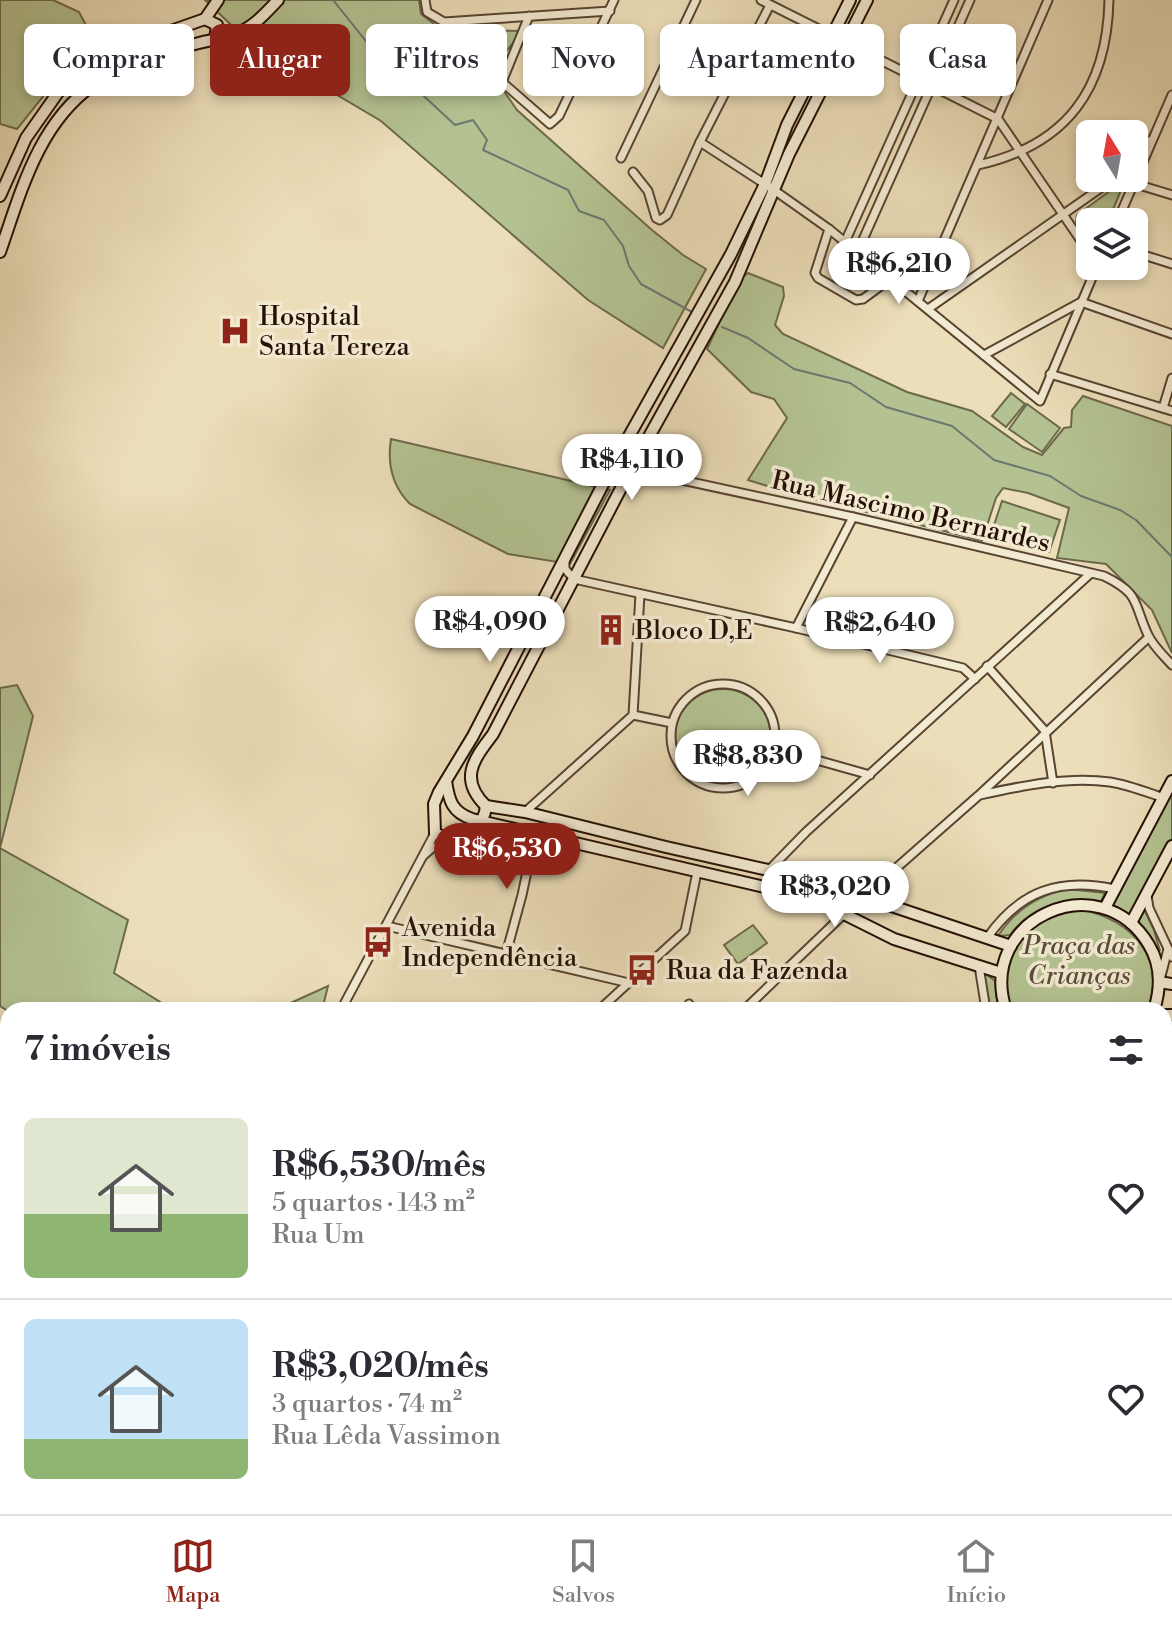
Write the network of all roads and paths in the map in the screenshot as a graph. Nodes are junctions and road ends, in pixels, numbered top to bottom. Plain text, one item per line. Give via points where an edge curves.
1 (218, 0) edge
2 (278, 0) edge
3 (425, 0) edge
4 (614, 0) edge
5 (696, 0) edge
6 (761, 0) edge
7 (850, 0) edge
8 (867, 0) edge
9 (954, 0) edge
10 (970, 0) edge
11 (1048, 0) edge
12 (1109, 0) edge
13 (770, 5) junction
14 (610, 11) junction
15 (529, 16) junction
16 (205, 19) junction
17 (193, 24) edge
18 (215, 24) edge
19 (253, 24) edge
20 (809, 24) edge
21 (838, 24) edge
22 (855, 24) edge
23 (943, 24) edge
24 (960, 24) edge
25 (194, 40) edge
26 (210, 41) edge
27 (196, 43) junction
28 (1172, 95) edge
29 (56, 96) edge
30 (802, 96) edge
31 (817, 96) edge
32 (911, 96) edge
33 (928, 96) edge
34 (953, 96) edge
35 (998, 119) junction
36 (1161, 123) junction
37 (1172, 127) edge
38 (1151, 139) junction
39 (700, 142) junction
40 (1148, 142) edge
41 (1148, 147) edge
42 (1020, 153) junction
43 (621, 158) dead end
44 (978, 165) junction
45 (633, 172) dead end
46 (770, 187) junction
47 (1148, 187) edge
48 (1095, 192) edge
49 (1172, 195) edge
50 (0, 196) edge
51 (1063, 215) junction
52 (829, 229) junction
53 (1076, 234) edge
54 (845, 242) junction
55 (0, 252) edge
56 (857, 253) junction
57 (1148, 256) edge
58 (1172, 264) edge
59 (890, 279) junction
60 (1091, 280) edge
61 (918, 301) junction
62 (1081, 302) junction
63 (928, 309) junction
64 (1172, 334) edge
65 (984, 355) junction
66 (1050, 374) junction
67 (1172, 378) edge
68 (1163, 408) junction
69 (1172, 411) edge
70 (614, 463) junction
71 (631, 469) junction
72 (853, 517) junction
73 (564, 557) junction
74 (1090, 574) junction
75 (574, 579) junction
76 (640, 594) junction
77 (796, 628) junction
78 (1149, 637) junction
79 (1172, 665) edge
80 (987, 666) junction
81 (975, 679) junction
82 (633, 715) junction
83 (672, 723) junction
84 (1045, 731) junction
85 (774, 748) junction
86 (870, 775) junction
87 (446, 781) junction
88 (1172, 781) edge
89 (1053, 783) junction
90 (978, 796) junction
91 (1164, 798) junction
92 (540, 799) junction
93 (486, 806) junction
94 (525, 812) junction
95 (544, 816) junction
96 (483, 822) junction
97 (435, 833) junction
98 (535, 834) junction
99 (452, 841) junction
100 (1172, 846) edge
101 (789, 849) junction
102 (704, 855) junction
103 (422, 857) junction
104 (769, 870) junction
105 (697, 872) junction
106 (788, 875) junction
107 (1115, 889) junction
108 (1147, 895) junction
109 (863, 898) junction
110 (1105, 908) junction
111 (844, 914) junction
112 (1131, 923) junction
113 (387, 926) junction
114 (987, 938) junction
115 (1011, 946) junction
116 (1170, 953) edge
117 (506, 954) junction
118 (979, 966) junction
119 (1001, 973) junction
120 (1159, 982) junction
121 (629, 983) junction
122 (1172, 984) edge
123 (345, 1002) edge
124 (608, 1002) edge
125 (755, 1002) edge
126 (985, 1002) edge
127 (1004, 1002) edge
128 (1155, 1002) edge

1 - 16 main road
2 - 19 main road
3 - 15 street via 427,12 444,22
4 - 14 street
5 - 43 street
6 - 13 street
7 - 21 main road
8 - 22 main road
9 - 23 street
10 - 24 street
11 - 35 street
12 - 42 street via 1108,36 1091,88 1073,113
13 - 20 street
13 - 39 street
14 - 15 street
14 - 15 street via 559,116 550,124 502,82
16 - 17 main road
16 - 18 main road
25 - 27 main road
26 - 27 main road
27 - 55 main road via 109,75 57,119 26,177
28 - 36 street
29 - 50 main road via 26,138
30 - 46 main road via 787,125
31 - 46 main road
32 - 54 street
33 - 56 street
34 - 35 street
35 - 42 street
35 - 44 street
36 - 37 street
36 - 38 street
38 - 40 street
38 - 41 street
39 - 45 street via 660,220
39 - 46 street
42 - 44 street
42 - 51 street
44 - 61 street
46 - 52 street
46 - 70 main road
46 - 71 main road via 735,282
47 - 49 street
48 - 51 street
51 - 53 street
51 - 63 street
52 - 54 street
52 - 59 street via 816,265 818,278 856,300
54 - 56 street
56 - 59 street
57 - 58 street
59 - 61 street
60 - 62 street
61 - 63 street
62 - 64 street
62 - 65 street
62 - 66 street
63 - 65 street
65 - 66 street via 1040,401
66 - 68 street
67 - 68 street
68 - 69 street
70 - 71 street, Rua Mascimo Bernardes
70 - 73 main road
71 - 72 street, Rua Mascimo Bernardes
71 - 75 main road
72 - 74 street, Rua Mascimo Bernardes
72 - 77 street
73 - 75 street via 565,569
73 - 87 main road
74 - 78 street, Rua Mascimo Bernardes via 1118,583 1137,602
74 - 80 street
75 - 76 street
75 - 93 main road via 476,758 470,780
76 - 77 street
76 - 82 street
77 - 81 street via 963,668
78 - 79 street, Rua Mascimo Bernardes
78 - 84 street
80 - 81 street
80 - 84 street
81 - 86 street
82 - 83 street
82 - 92 street
83 - 85 street via 684,702 703,687 736,685 751,691 772,716
83 - 85 street via 670,738 680,766 703,784 718,788 759,774
84 - 89 street
84 - 90 street
85 - 86 street
86 - 101 street
87 - 96 main road via 453,809
87 - 97 main road via 434,804
88 - 91 main road
89 - 90 street
89 - 91 street via 1109,782
90 - 109 street
91 - 107 main road
92 - 94 street
92 - 95 street
93 - 94 main road
93 - 96 main road
94 - 95 main road
95 - 102 main road
96 - 98 main road
96 - 99 main road
97 - 99 main road
97 - 103 street
98 - 105 main road
98 - 117 street
99 - 103 street
100 - 108 main road
101 - 104 street
101 - 106 street via 784,864
102 - 104 main road
102 - 105 main road
103 - 113 street
104 - 106 main road
105 - 111 main road via 812,898
105 - 121 street via 685,931
106 - 109 main road
107 - 110 main road
107 - 114 street via 1055,886 1031,896
108 - 112 main road
108 - 116 street
109 - 111 street
109 - 114 main road
110 - 112 main road
110 - 115 main road via 1058,908 1030,922
111 - 118 main road via 894,939
111 - 125 street
112 - 120 main road via 1152,949
113 - 117 street
113 - 123 street
114 - 115 main road
115 - 119 main road
116 - 120 street
117 - 121 street
118 - 119 main road
118 - 126 street
119 - 127 main road
120 - 122 main road
120 - 128 main road
121 - 124 street

